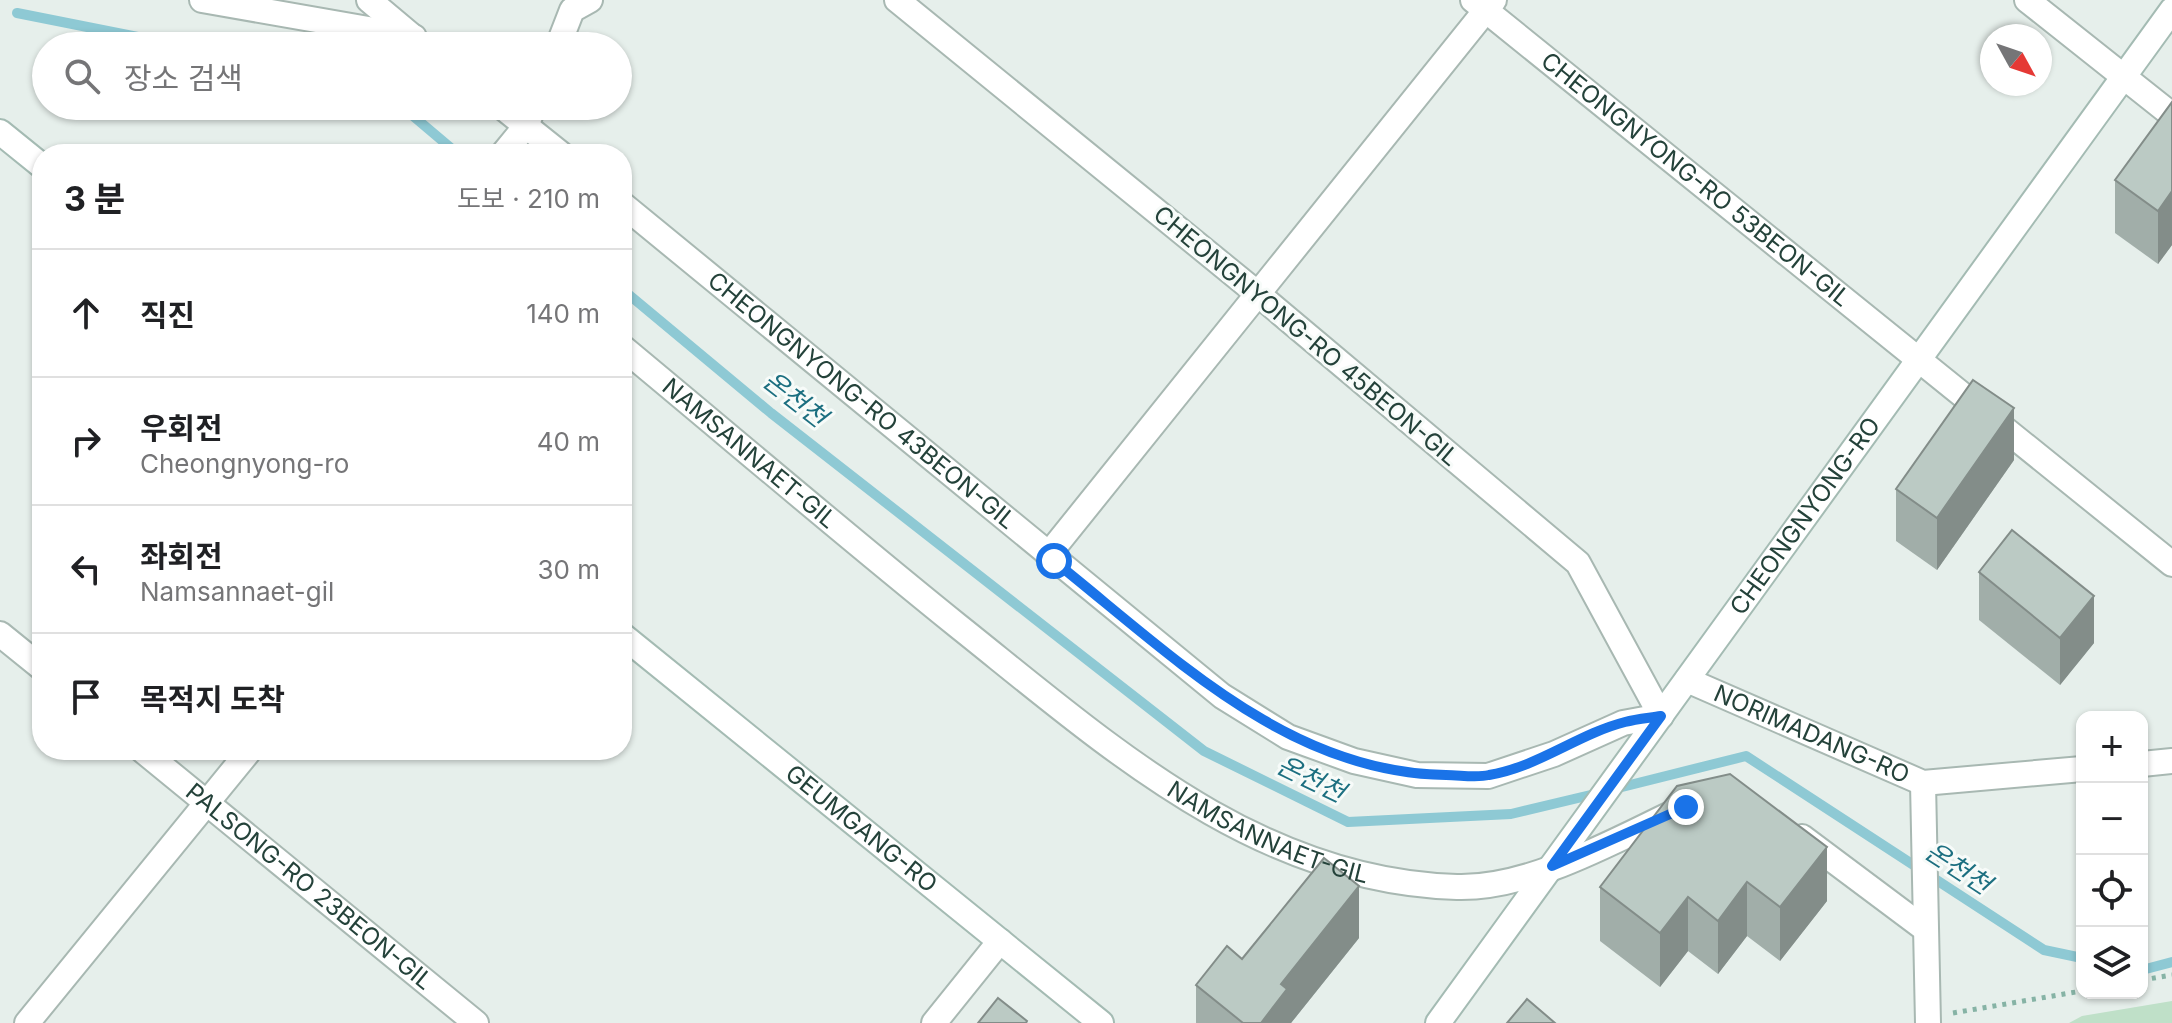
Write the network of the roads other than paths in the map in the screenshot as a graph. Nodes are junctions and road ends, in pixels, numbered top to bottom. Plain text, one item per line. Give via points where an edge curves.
1 (202, 0) edge
2 (369, 0) edge
3 (2027, 0) edge
4 (900, 1) edge
5 (578, 3) edge
6 (1484, 3) edge
7 (2172, 10) edge
8 (368, 32) edge
9 (408, 32) edge
10 (565, 32) edge
11 (2124, 78) junction
12 (2172, 115) edge
13 (527, 120) edge
14 (533, 120) edge
15 (0, 132) edge
16 (510, 144) edge
17 (553, 144) edge
18 (32, 158) edge
19 (632, 212) edge
20 (1258, 294) junction
21 (632, 355) edge
22 (1921, 359) junction
23 (1048, 555) junction
24 (2172, 564) edge
25 (0, 634) edge
26 (632, 643) edge
27 (32, 660) edge
28 (1687, 680) junction
29 (1661, 716) junction
30 (154, 760) edge
31 (242, 760) edge
32 (2172, 761) edge
33 (2148, 763) edge
34 (2076, 770) edge
35 (1923, 783) junction
36 (207, 803) junction
37 (1702, 807) edge
38 (1781, 828) edge
39 (1552, 866) junction
40 (1925, 929) junction
41 (1000, 941) junction
42 (1928, 1020) edge
43 (27, 1023) edge
44 (476, 1023) edge
45 (934, 1023) edge
46 (1101, 1023) edge
47 (1438, 1023) edge

1 - 8 street
2 - 9 street
3 - 11 street
4 - 20 street, CHEONGNYONG-RO 45BEON-GIL
5 - 10 street
6 - 20 street
6 - 22 street, CHEONGNYONG-RO 53BEON-GIL
7 - 11 street, CHEONGNYONG-RO
11 - 12 street
11 - 22 street, CHEONGNYONG-RO
13 - 16 street
14 - 17 street
15 - 18 street
19 - 23 street, CHEONGNYONG-RO 43BEON-GIL
20 - 23 street
20 - 29 street, CHEONGNYONG-RO 45BEON-GIL via 1578,563
21 - 39 street, NAMSANNAET-GIL via 1127,761 1238,830 1351,874 1458,888 1516,880
22 - 24 street, CHEONGNYONG-RO 53BEON-GIL
22 - 28 street, CHEONGNYONG-RO
23 - 29 street, CHEONGNYONG-RO 43BEON-GIL via 1222,696 1288,737 1354,761 1417,775 1488,776 1623,723
25 - 27 street
26 - 41 street, GEUMGANG-RO
28 - 29 street, CHEONGNYONG-RO
28 - 35 street, NORIMADANG-RO
29 - 39 street, CHEONGNYONG-RO
30 - 36 street, PALSONG-RO 23BEON-GIL
31 - 36 street
32 - 33 street
34 - 35 street, NORIMADANG-RO
35 - 40 street
36 - 43 street
36 - 44 street, PALSONG-RO 23BEON-GIL
37 - 39 street, NAMSANNAET-GIL via 1686,807
38 - 40 street via 1806,839
39 - 47 street, CHEONGNYONG-RO
40 - 42 street
41 - 45 street
41 - 46 street, GEUMGANG-RO

